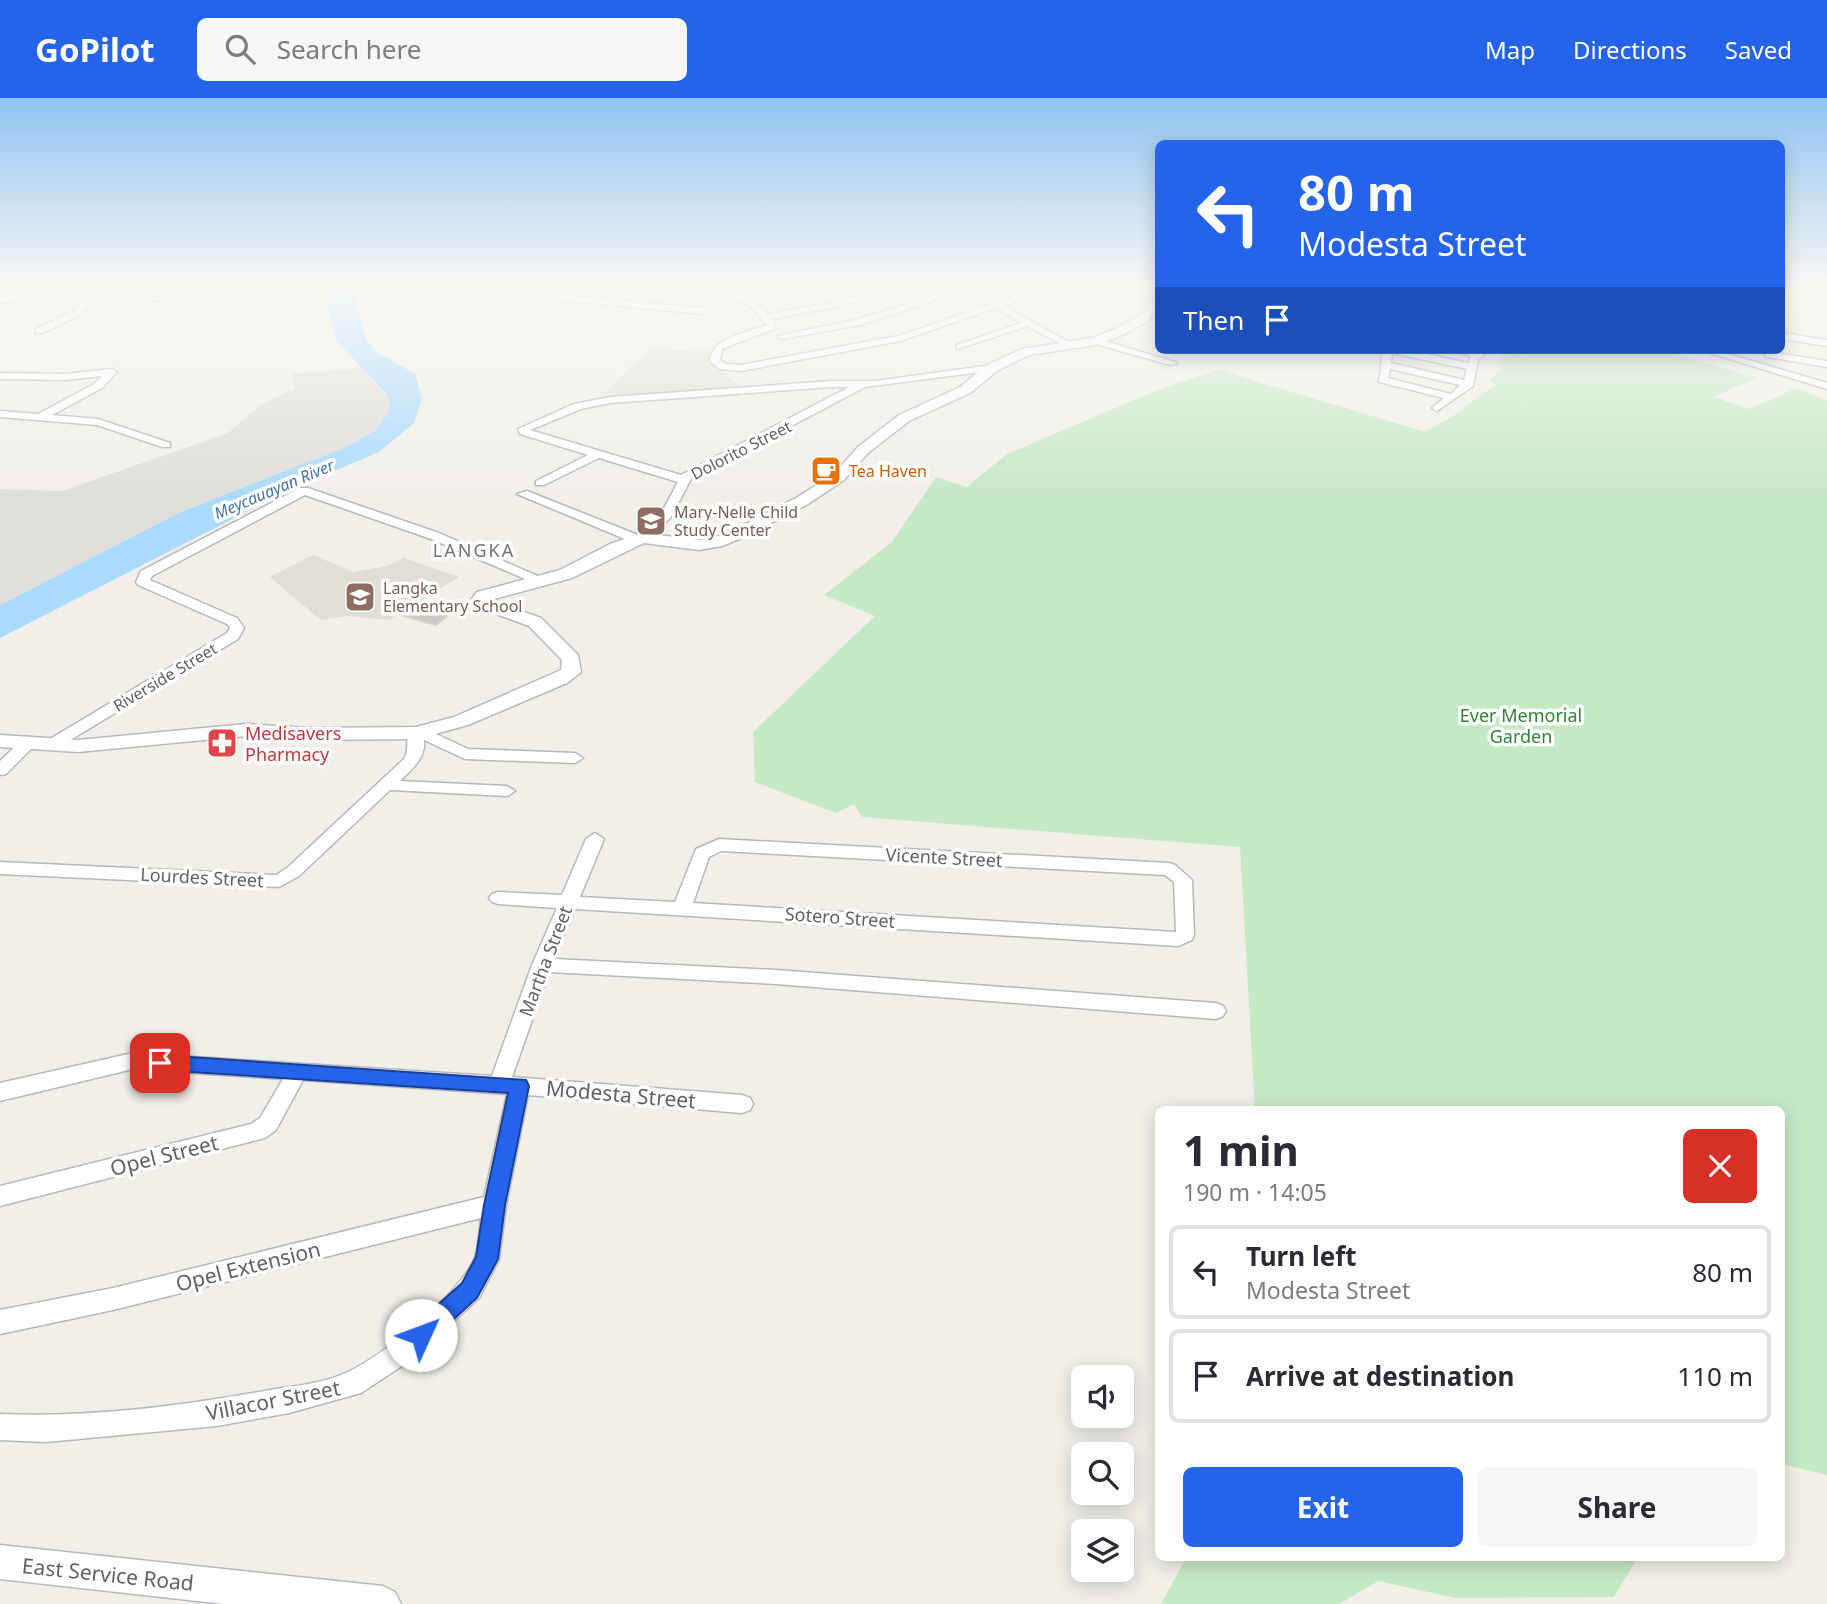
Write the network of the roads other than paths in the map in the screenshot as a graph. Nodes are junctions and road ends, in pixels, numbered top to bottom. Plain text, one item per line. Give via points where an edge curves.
1 (715, 356) edge
2 (768, 356) edge
3 (1017, 356) edge
4 (1148, 356) edge
5 (1387, 356) edge
6 (1423, 356) edge
7 (1478, 356) edge
8 (1727, 356) edge
9 (1771, 356) edge
10 (1790, 356) edge
11 (1172, 363) dead end
12 (1827, 364) edge
13 (1386, 365) junction
14 (1473, 367) junction
15 (992, 368) junction
16 (1772, 369) junction
17 (0, 376) edge
18 (863, 384) junction
19 (1469, 384) junction
20 (1827, 386) edge
21 (1452, 397) junction
22 (1437, 408) dead end
23 (0, 414) edge
24 (38, 418) junction
25 (166, 445) dead end
26 (598, 454) junction
27 (684, 480) junction
28 (540, 483) dead end
29 (523, 494) dead end
30 (639, 538) junction
31 (542, 581) junction
32 (418, 733) junction
33 (0, 741) edge
34 (29, 742) junction
35 (51, 745) junction
36 (575, 758) dead end
37 (0, 770) edge
38 (385, 785) junction
39 (508, 791) dead end
40 (595, 839) dead end
41 (0, 868) edge
42 (498, 898) dead end
43 (568, 900) junction
44 (682, 907) junction
45 (1183, 938) joint
46 (542, 965) junction
47 (1216, 1011) dead end
48 (298, 1071) junction
49 (509, 1085) junction
50 (0, 1092) edge
51 (742, 1104) dead end
52 (0, 1196) edge
53 (494, 1205) junction
54 (0, 1322) edge
55 (0, 1427) edge
56 (0, 1562) edge
57 (383, 1604) edge

1 - 2 street via 723,367 741,368
3 - 15 main road
4 - 11 street
5 - 13 street
6 - 14 street
7 - 14 street
8 - 16 street
9 - 16 street
10 - 12 street
13 - 19 street
13 - 21 street via 1386,381
14 - 19 street
15 - 18 street
15 - 30 main road via 965,390 904,418 863,450 839,477 738,534 699,545
16 - 20 street
17 - 24 street via 112,372 97,386
18 - 26 street via 610,400 557,413 524,430
18 - 27 street, Dolorito Street
19 - 21 street
21 - 22 street
23 - 24 street
24 - 25 street via 98,422
26 - 27 street
26 - 28 street
27 - 30 street, Dolorito Street via 667,514
29 - 30 street
30 - 31 main road
31 - 32 main road via 480,600 535,622 571,659 571,672 461,721
31 - 35 street, Riverside Street via 435,536 304,491 146,574 143,582 232,621 237,628 233,636
32 - 35 main road via 246,730
32 - 36 street via 465,754
32 - 38 street, Lourdes Street via 417,750 410,762
33 - 34 main road
34 - 35 main road
34 - 37 street
38 - 39 street
38 - 41 street, Lourdes Street via 278,881
40 - 43 street, Martha Street
42 - 43 street, Sotero Street
43 - 44 street, Sotero Street
43 - 46 street, Martha Street
44 - 45 street, Sotero Street
44 - 45 street, Vicente Street via 702,853 719,845 1169,869 1183,880
46 - 47 street via 776,977
46 - 49 street, Martha Street
48 - 49 street, Modesta Street
48 - 50 street, Modesta Street via 133,1061
48 - 52 street, Opel Street via 268,1125 257,1132
49 - 51 street, Modesta Street
49 - 53 street, Villacor Street
53 - 54 street, Opel Extension via 113,1299
53 - 55 street, Villacor Street via 487,1259 470,1290 405,1349 352,1384 217,1413 46,1429
56 - 57 street, East Service Road

